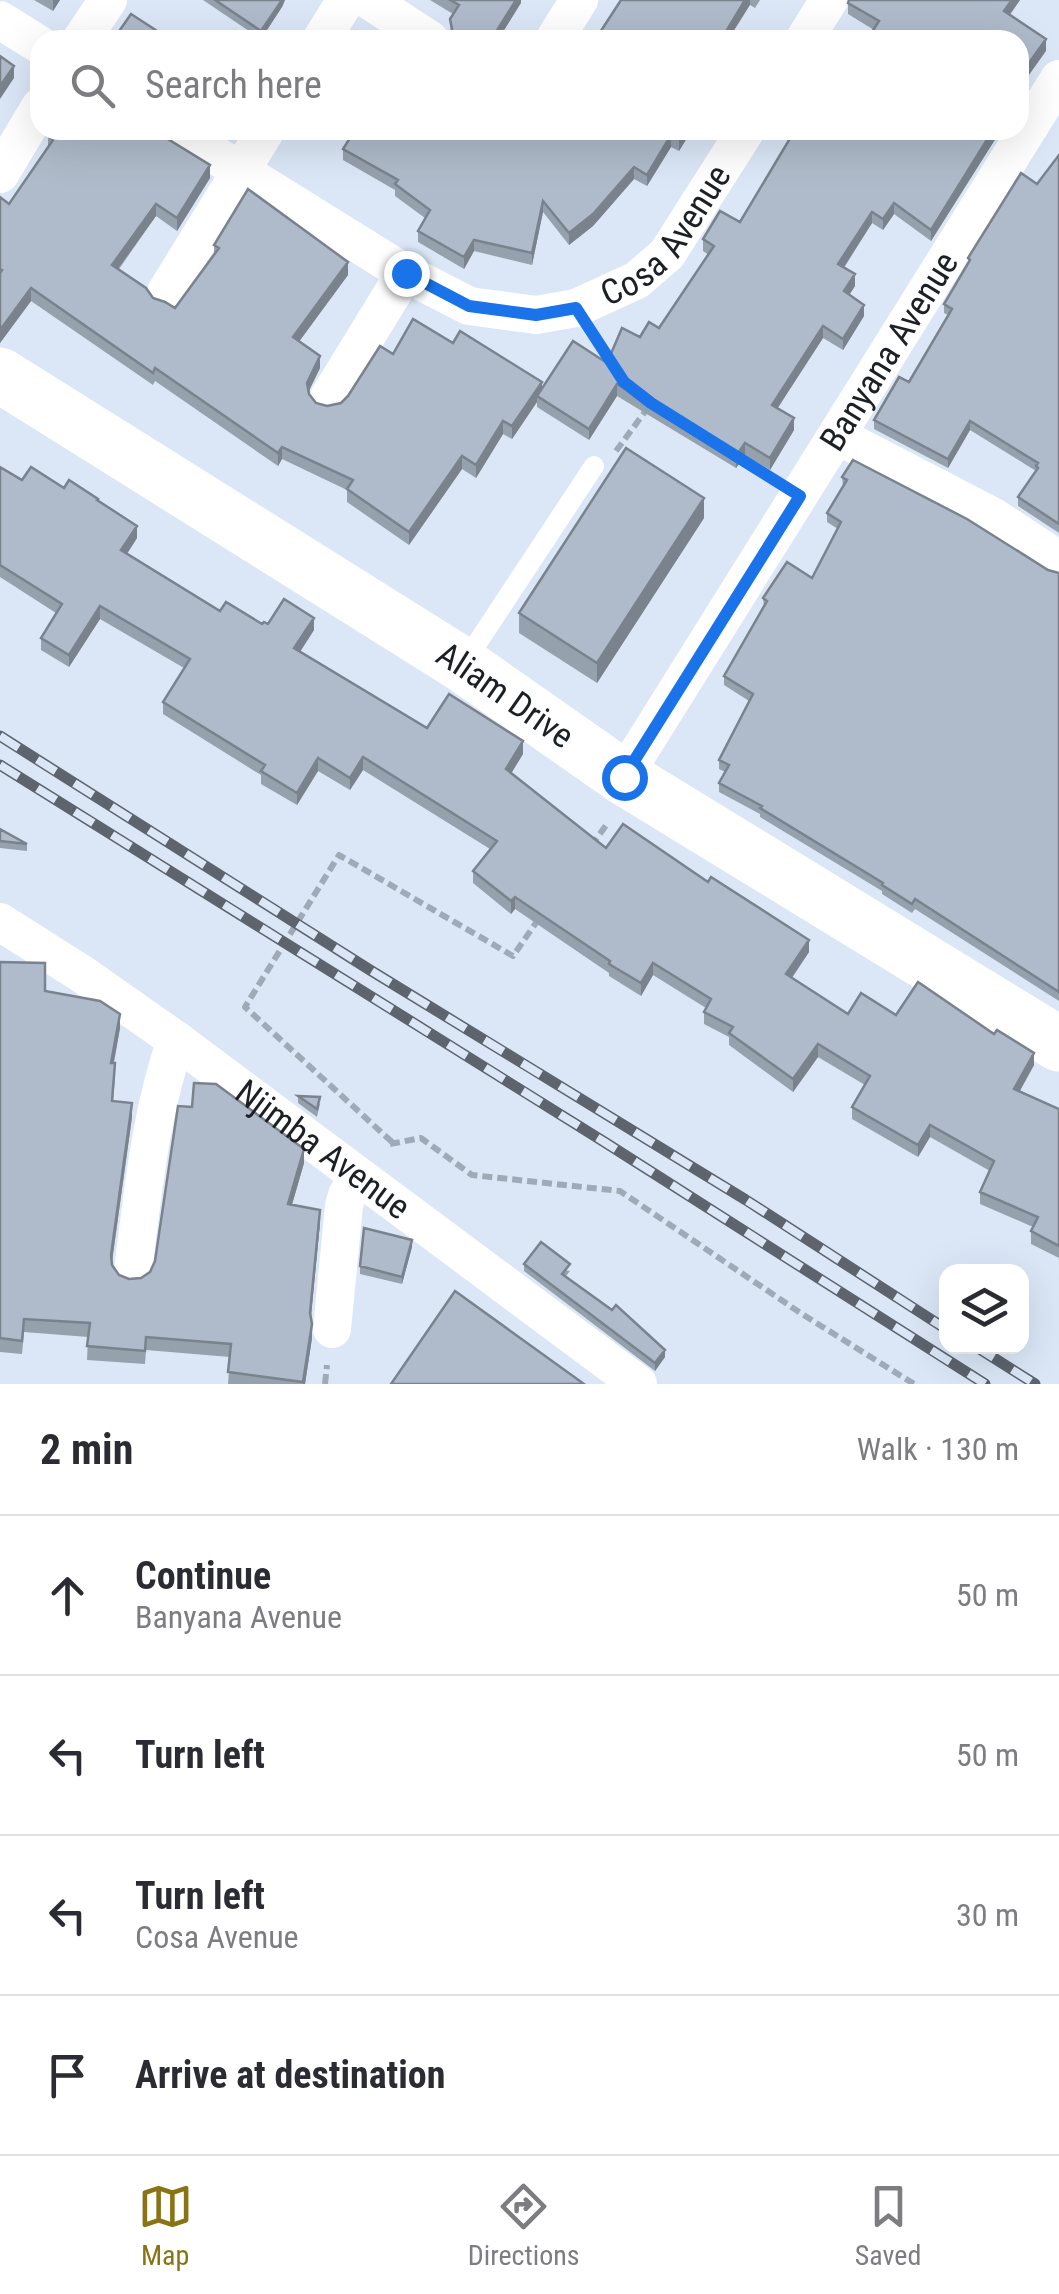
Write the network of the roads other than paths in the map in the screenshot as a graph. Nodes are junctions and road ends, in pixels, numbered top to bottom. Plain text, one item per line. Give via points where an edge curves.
1 (108, 0) edge
2 (346, 0) edge
3 (368, 0) edge
4 (578, 0) edge
5 (829, 0) edge
6 (0, 20) edge
7 (88, 30) edge
8 (327, 30) edge
9 (414, 30) edge
10 (560, 30) edge
11 (810, 30) edge
12 (30, 39) edge
13 (1059, 79) edge
14 (30, 124) edge
15 (1029, 127) edge
16 (190, 140) edge
17 (260, 140) edge
18 (740, 140) edge
19 (1021, 140) edge
20 (240, 172) junction
21 (0, 174) edge
22 (406, 273) junction
23 (166, 292) dead end
24 (0, 376) edge
25 (329, 397) dead end
26 (838, 436) junction
27 (594, 466) road end
28 (1059, 560) edge
29 (463, 665) junction
30 (617, 797) junction
31 (0, 922) edge
32 (176, 1040) junction
33 (1059, 1044) edge
34 (357, 1176) junction
35 (133, 1270) dead end
36 (332, 1329) dead end
37 (638, 1384) edge

1 - 7 street
2 - 8 street
3 - 9 street
4 - 10 street
5 - 11 street
6 - 12 street
13 - 15 street, Banyana Avenue
14 - 21 street
16 - 20 street, Cosa Avenue
17 - 20 street
18 - 22 street, Cosa Avenue via 667,254 637,280 576,308 536,315 469,306
19 - 26 street, Banyana Avenue
20 - 22 street, Cosa Avenue
20 - 23 street
22 - 25 street
24 - 29 street, Aliam Drive
26 - 28 street via 992,516
26 - 30 street, Banyana Avenue
27 - 29 lane
29 - 30 street, Aliam Drive
30 - 33 street, Aliam Drive
31 - 32 street, Njimba Avenue
32 - 34 street, Njimba Avenue
32 - 35 street via 150,1136
34 - 36 street via 344,1206
34 - 37 street, Njimba Avenue

